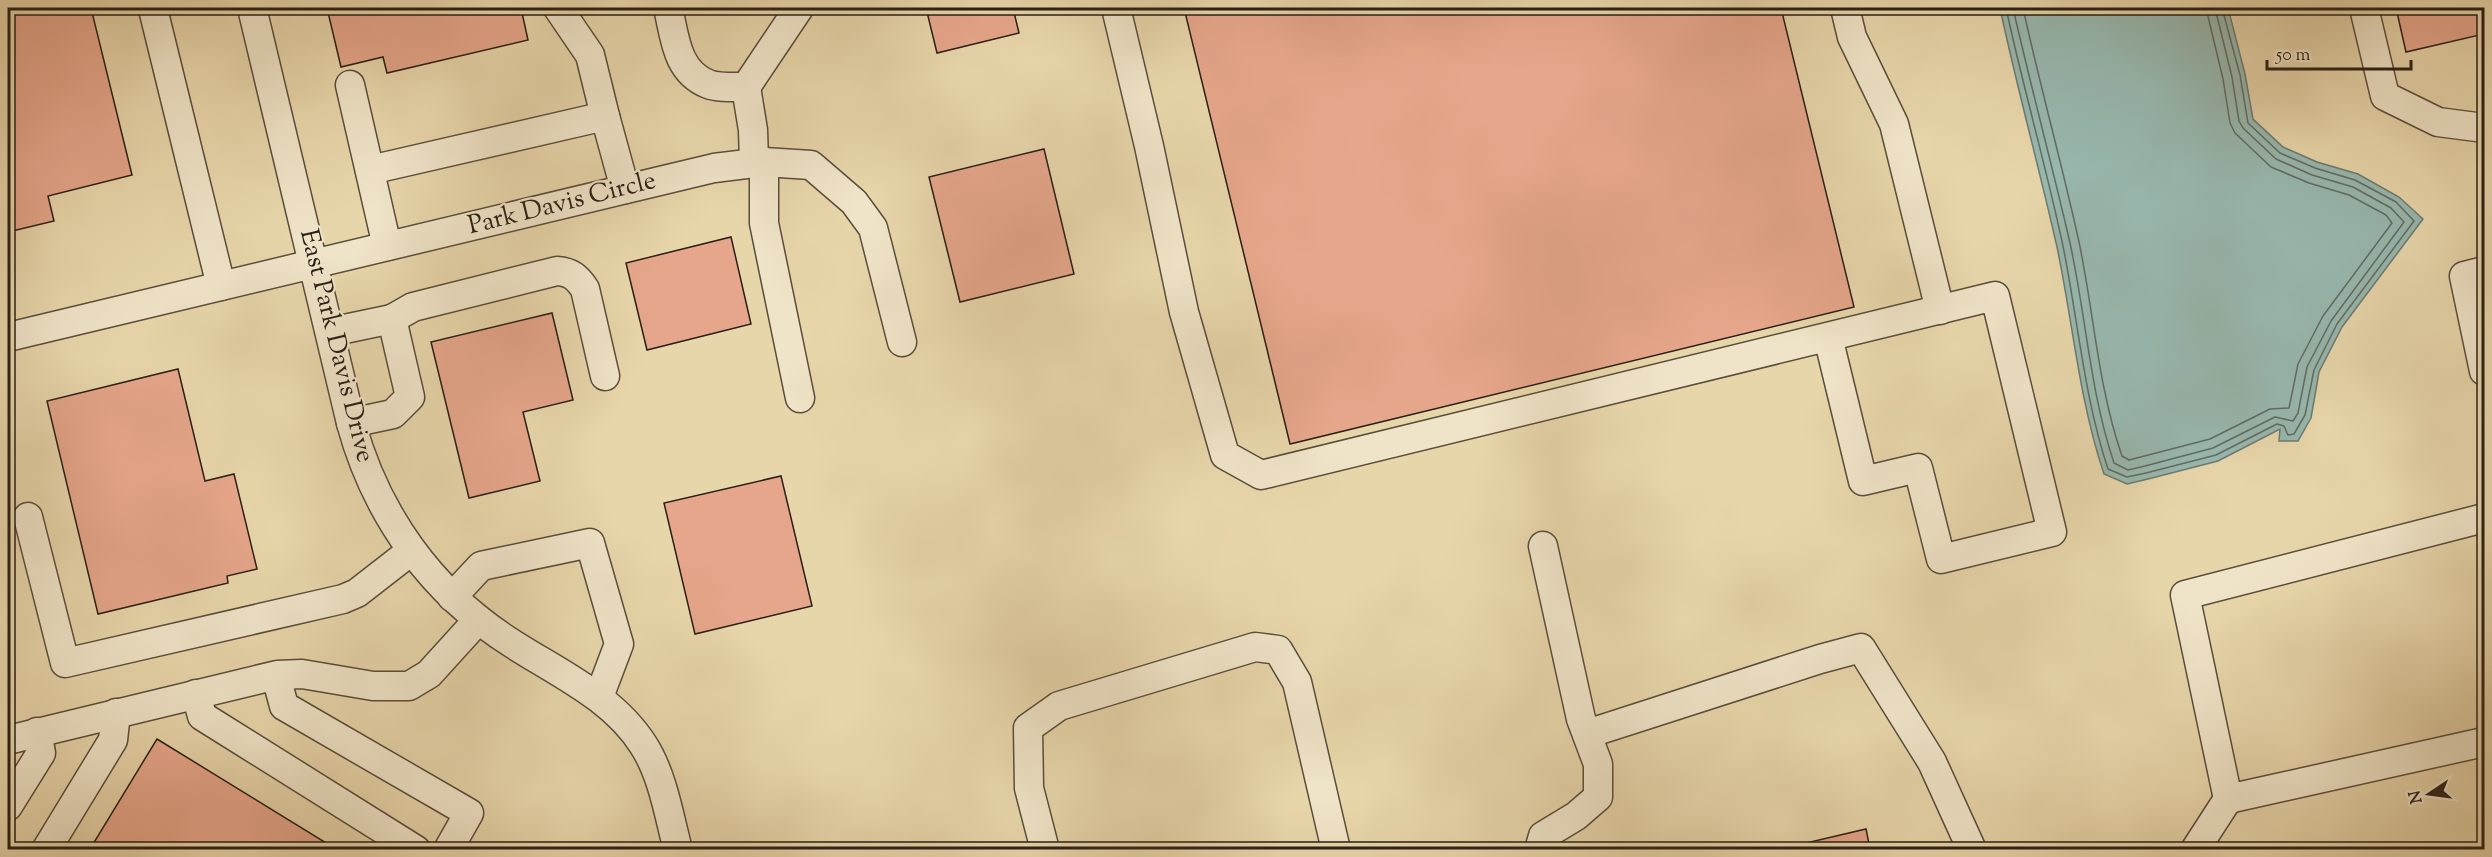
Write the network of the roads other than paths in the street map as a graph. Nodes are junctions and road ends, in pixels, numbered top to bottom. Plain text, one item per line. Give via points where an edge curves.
1 (252, 8) edge
2 (558, 8) edge
3 (668, 8) edge
4 (799, 8) edge
5 (1116, 8) edge
6 (1845, 8) edge
7 (2364, 8) edge
8 (153, 9) edge
9 (350, 85) dead end
10 (746, 87) junction
11 (605, 116) junction
12 (2484, 128) edge
13 (759, 162) junction
14 (370, 170) junction
15 (625, 189) junction
16 (387, 246) junction
17 (314, 264) junction
18 (2484, 271) edge
19 (221, 286) junction
20 (1940, 310) junction
21 (392, 319) junction
22 (330, 332) junction
23 (8, 337) edge
24 (1828, 337) junction
25 (902, 342) dead end
26 (2484, 371) edge
27 (605, 376) dead end
28 (800, 398) dead end
29 (351, 423) junction
30 (28, 517) dead end
31 (2484, 518) edge
32 (1543, 546) dead end
33 (411, 551) junction
34 (452, 597) junction
35 (478, 620) junction
36 (276, 676) junction
37 (196, 694) junction
38 (599, 697) junction
39 (116, 713) junction
40 (37, 732) junction
41 (1587, 734) junction
42 (8, 740) edge
43 (2484, 742) edge
44 (2228, 799) junction
45 (8, 806) edge
46 (46, 849) edge
47 (416, 849) edge
48 (448, 849) edge
49 (678, 849) edge
50 (1044, 849) edge
51 (1336, 849) edge
52 (1539, 849) edge
53 (1972, 849) edge
54 (2195, 849) edge

1 - 17 street, East Park Davis Drive
2 - 11 street via 591,55
3 - 10 street via 680,58 690,74 709,85
4 - 10 street
5 - 24 street via 1184,312 1225,455 1261,475
6 - 20 street via 1852,37 1894,124
7 - 12 street via 2385,96 2438,122
8 - 19 street
9 - 14 street
10 - 13 street
11 - 14 street
11 - 15 street
13 - 15 street, Park Davis Circle via 714,168
13 - 25 street, Park Davis Circle via 811,165 854,202 873,228
13 - 28 street via 764,223
14 - 16 street
15 - 16 street, Park Davis Circle
16 - 17 street, Park Davis Circle
17 - 19 street, Park Davis Circle
17 - 22 street, East Park Davis Drive
18 - 26 street via 2464,276
19 - 23 street, Park Davis Circle
20 - 24 street
20 - 24 street via 1995,296 2052,532 1941,559 1918,468 1863,481
21 - 22 street
21 - 27 street via 413,307 557,271 568,272 585,289
21 - 29 street via 410,397 393,414
22 - 29 street, East Park Davis Drive
29 - 33 street, East Park Davis Drive via 371,482
30 - 33 street via 65,663 352,597
31 - 44 street via 2185,595
32 - 41 street
33 - 34 street, East Park Davis Drive
34 - 35 street, East Park Davis Drive
34 - 38 street via 481,566 590,543 619,644
35 - 36 street via 429,675 409,686 373,686 302,674
35 - 38 street, East Park Davis Drive
36 - 37 street
36 - 48 street via 284,706 469,813
37 - 39 street
37 - 47 street via 202,716
38 - 49 street, East Park Davis Drive via 626,722 645,748 664,794
39 - 40 street
39 - 46 street via 113,740
40 - 42 street
40 - 45 street via 40,753
41 - 52 street via 1599,764 1598,797 1543,836
41 - 53 street via 1860,648 1932,762
43 - 44 street
44 - 54 street
50 - 51 street via 1029,788 1028,728 1059,706 1255,647 1278,650 1297,682

